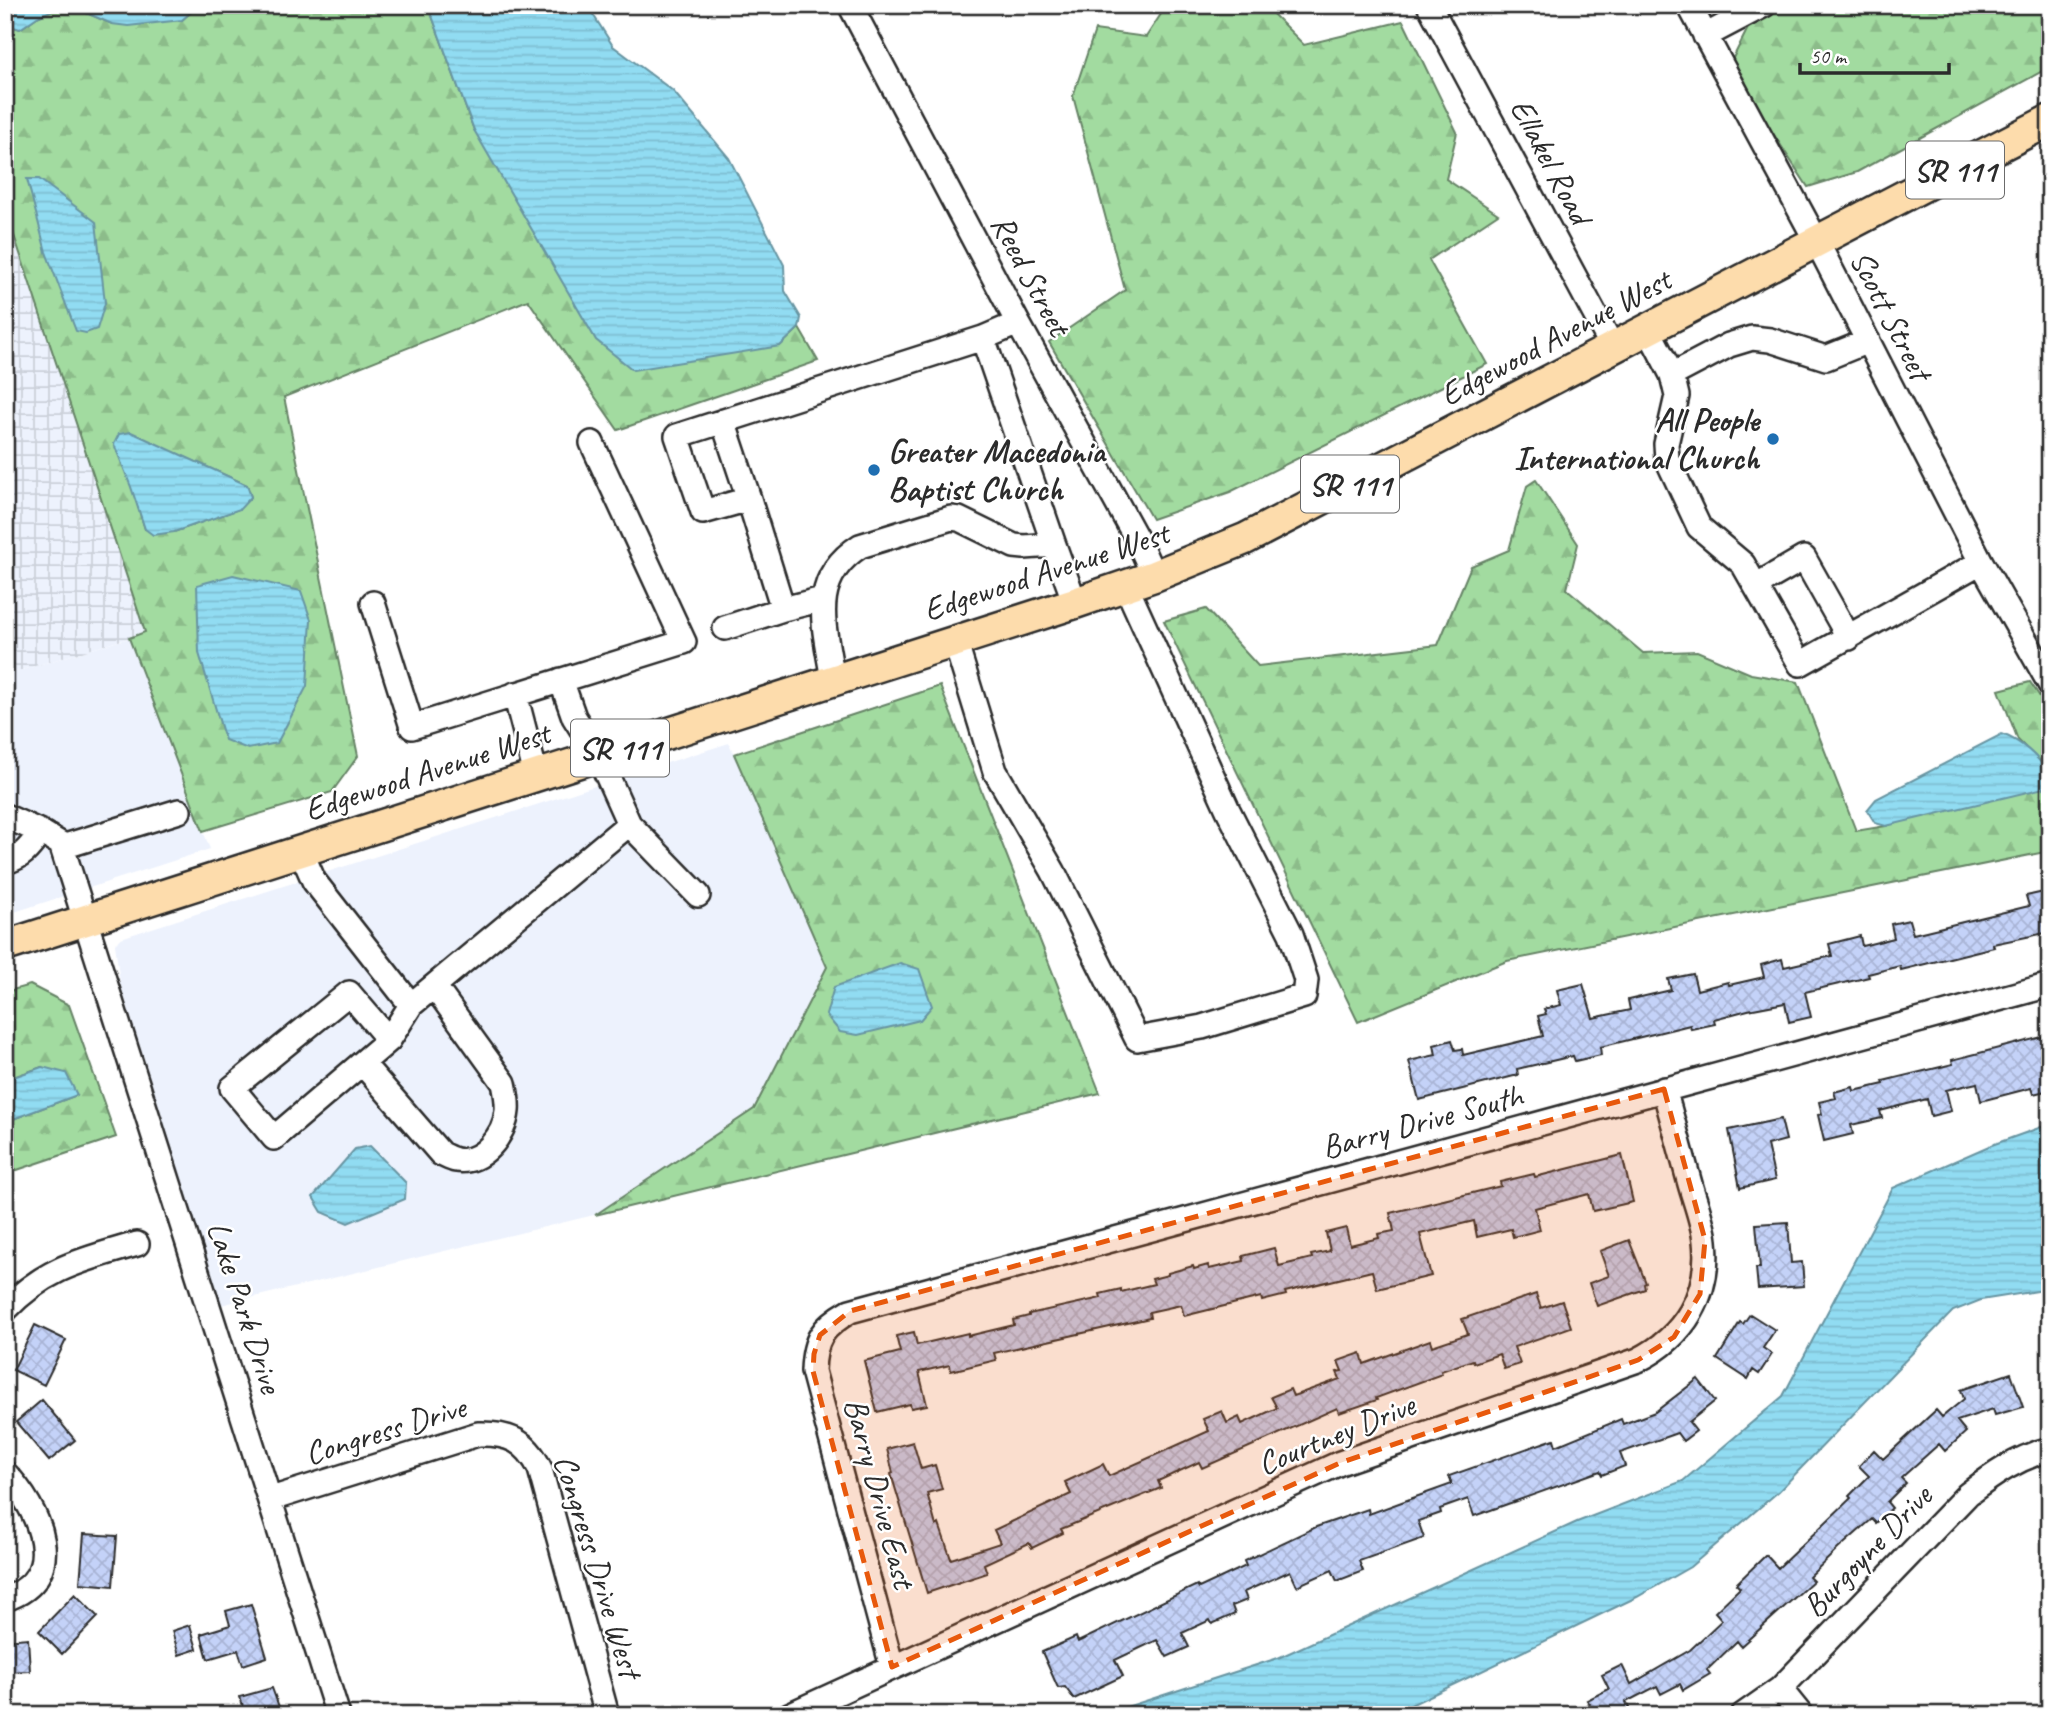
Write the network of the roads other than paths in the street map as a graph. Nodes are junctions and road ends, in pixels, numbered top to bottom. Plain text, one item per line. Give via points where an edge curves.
1 (850, 5) edge
2 (1429, 5) edge
3 (1689, 5) edge
4 (1764, 5) edge
5 (1705, 36) junction
6 (2050, 120) edge
7 (1817, 242) junction
8 (1018, 323) junction
9 (1648, 330) junction
10 (982, 338) junction
11 (1868, 341) junction
12 (1613, 348) junction
13 (1672, 375) junction
14 (723, 421) junction
15 (592, 443) dead end
16 (749, 499) junction
17 (1054, 545) junction
18 (1981, 562) junction
19 (1154, 576) junction
20 (1757, 585) junction
21 (1126, 586) junction
22 (823, 599) junction
23 (373, 603) dead end
24 (1075, 603) junction
25 (783, 609) junction
26 (725, 628) dead end
27 (1849, 638) junction
28 (955, 641) junction
29 (2042, 652) edge
30 (561, 680) junction
31 (833, 680) junction
32 (2050, 684) edge
33 (515, 694) junction
34 (598, 755) junction
35 (536, 775) junction
36 (179, 811) dead end
37 (5, 816) edge
38 (629, 824) junction
39 (41, 832) junction
40 (62, 847) junction
41 (300, 849) junction
42 (5, 862) edge
43 (698, 895) dead end
44 (87, 920) junction
45 (5, 946) edge
46 (2050, 985) edge
47 (434, 986) junction
48 (411, 1005) junction
49 (389, 1040) junction
50 (362, 1063) junction
51 (1664, 1089) junction
52 (137, 1244) dead end
53 (5, 1310) edge
54 (820, 1335) joint
55 (517, 1441) joint
56 (2050, 1449) edge
57 (5, 1473) edge
58 (271, 1499) junction
59 (5, 1599) edge
60 (892, 1667) junction
61 (1780, 1689) junction
62 (338, 1715) edge
63 (607, 1715) edge
64 (789, 1715) edge
65 (1743, 1715) edge
66 (1801, 1715) edge

1 - 8 street, Reed Street
2 - 12 street, Ellakel Road
3 - 5 street, Scott Street
4 - 5 street
5 - 7 street, Scott Street
6 - 7 main road, Edgewood Avenue West / SR 111
7 - 9 main road, Edgewood Avenue West / SR 111
7 - 11 street, Scott Street
8 - 10 street
8 - 19 street, Reed Street
9 - 12 main road, Edgewood Avenue West / SR 111
9 - 13 street
10 - 14 street
10 - 17 street
11 - 13 street via 1826,358 1752,338
11 - 18 street, Scott Street
12 - 19 main road, Edgewood Avenue West / SR 111 via 1245,539
13 - 20 street via 1677,396 1667,459 1703,533 1743,564
14 - 16 street
14 - 16 street via 677,436 703,512
15 - 30 street via 684,642
16 - 25 street
17 - 22 street via 1014,546 951,518 860,546 841,563
17 - 24 street
18 - 27 street
18 - 29 street, Scott Street
19 - 21 main road, Edgewood Avenue West / SR 111
20 - 27 street via 1800,664
20 - 27 street via 1804,558
21 - 24 main road, Edgewood Avenue West / SR 111
21 - 28 street via 1227,810 1291,934 1306,979 1304,996 1202,1027 1137,1040 1053,871 995,771
22 - 25 street
22 - 31 street
23 - 33 street via 412,727
24 - 28 main road, Edgewood Avenue West / SR 111
25 - 26 street
28 - 31 main road, Edgewood Avenue West / SR 111
29 - 32 street, Scott Street
30 - 33 street
30 - 34 street via 574,717
31 - 34 main road, Edgewood Avenue West / SR 111
33 - 35 street
34 - 35 main road, Edgewood Avenue West / SR 111
34 - 38 street
35 - 41 main road, Edgewood Avenue West / SR 111
36 - 40 street
37 - 39 street
38 - 43 street
38 - 47 street
39 - 40 street
39 - 42 street via 28,851
40 - 44 street, Lake Park Drive
41 - 44 main road, Edgewood Avenue West / SR 111
41 - 48 street via 314,881
44 - 45 main road, Edgewood Avenue West / SR 111
44 - 58 street, Lake Park Drive
46 - 51 street, Barry Drive South
47 - 48 street
47 - 50 street via 504,1083 507,1113 494,1142 480,1156 458,1161 441,1154
48 - 49 street
49 - 50 street
49 - 50 street via 349,993 232,1088 274,1138
51 - 54 street, Barry Drive South via 850,1311
51 - 60 street, Courtney Drive via 1705,1240 1705,1269 1689,1316 1655,1351 1340,1463
52 - 53 street via 63,1266
54 - 60 street, Barry Drive East via 813,1371
55 - 58 street, Congress Drive via 497,1433 478,1434
55 - 63 street, Congress Drive West via 532,1453 540,1469
56 - 61 street, Burgoyne Drive via 2009,1465 1968,1494
57 - 59 street via 23,1492 45,1548 33,1583 21,1594
58 - 62 street, Lake Park Drive
60 - 64 street, Courtney Drive
61 - 65 street, Burgoyne Drive
61 - 66 street

